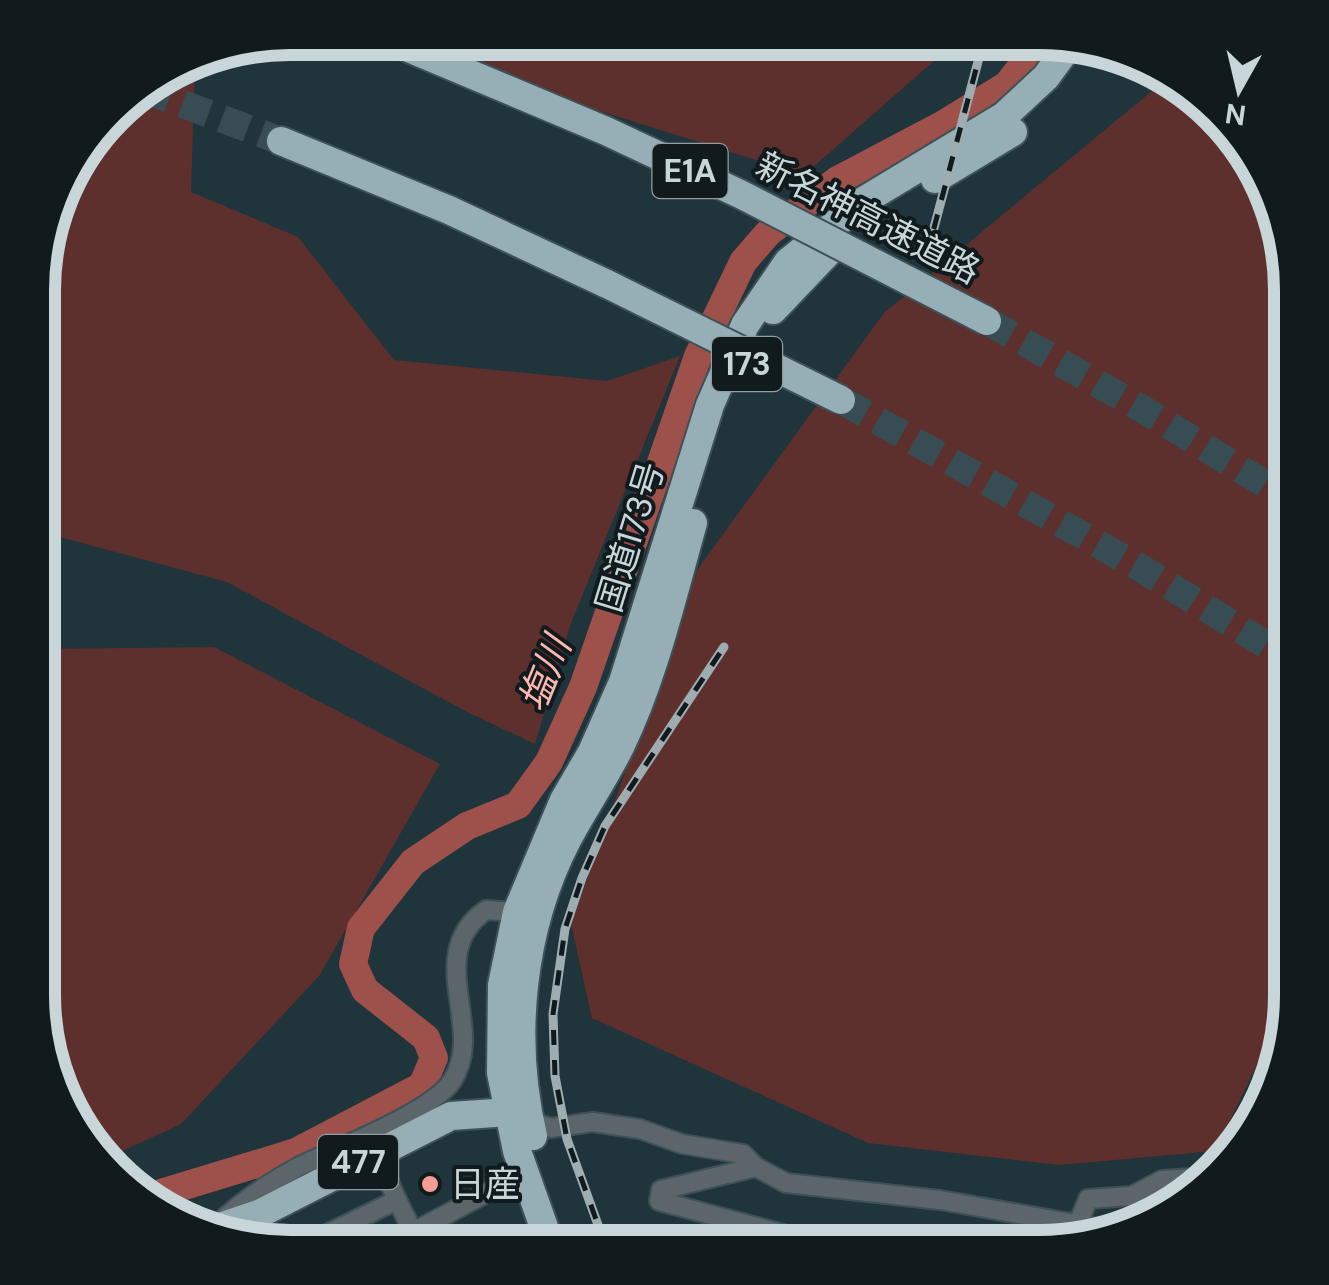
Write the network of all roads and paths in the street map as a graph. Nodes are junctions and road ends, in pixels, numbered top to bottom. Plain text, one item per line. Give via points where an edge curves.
1 (426, 55) edge
2 (1062, 56) edge
3 (1081, 59) edge
4 (281, 141) tunnel mouth
5 (987, 321) tunnel mouth
6 (841, 400) tunnel mouth
7 (517, 912) junction
8 (519, 1116) junction
9 (376, 1152) junction
10 (756, 1167) junction
11 (524, 1173) junction
12 (1185, 1179) edge
13 (397, 1200) junction
14 (222, 1220) edge
15 (232, 1223) edge
16 (1078, 1224) junction
17 (1084, 1225) edge
18 (337, 1229) edge
19 (412, 1229) edge
20 (423, 1229) edge
21 (544, 1229) edge
22 (561, 1229) edge
23 (763, 1229) edge

1 - 5 highway, 新名神高速道路 / E1A, bridge via 740,194
2 - 7 highway, 国道173号 / 173 via 1004,116 865,200 788,262 745,326 710,405 623,682
3 - 8 highway, 国道173号 / 173 via 1016,130 872,214 770,314 710,463 621,745 566,843 538,911 523,982
4 - 6 highway, bridge via 450,210
7 - 8 highway, 国道173号 / 173 via 502,985 502,1073
7 - 14 street via 486,910 464,935 454,962 463,1034 452,1082 394,1121 296,1168
8 - 9 highway, 477 via 451,1116
8 - 10 street via 551,1128 592,1122 640,1129 743,1154
8 - 11 highway, 国道173号 / 173
8 - 22 highway, 国道173号 / 173
9 - 13 street
9 - 15 highway, 477
10 - 16 street via 786,1183
10 - 23 street via 661,1190 659,1202
11 - 20 street
11 - 21 highway, 国道173号 / 173
12 - 16 street via 1162,1180 1132,1196 1088,1200
13 - 18 street
13 - 19 street
16 - 17 street

